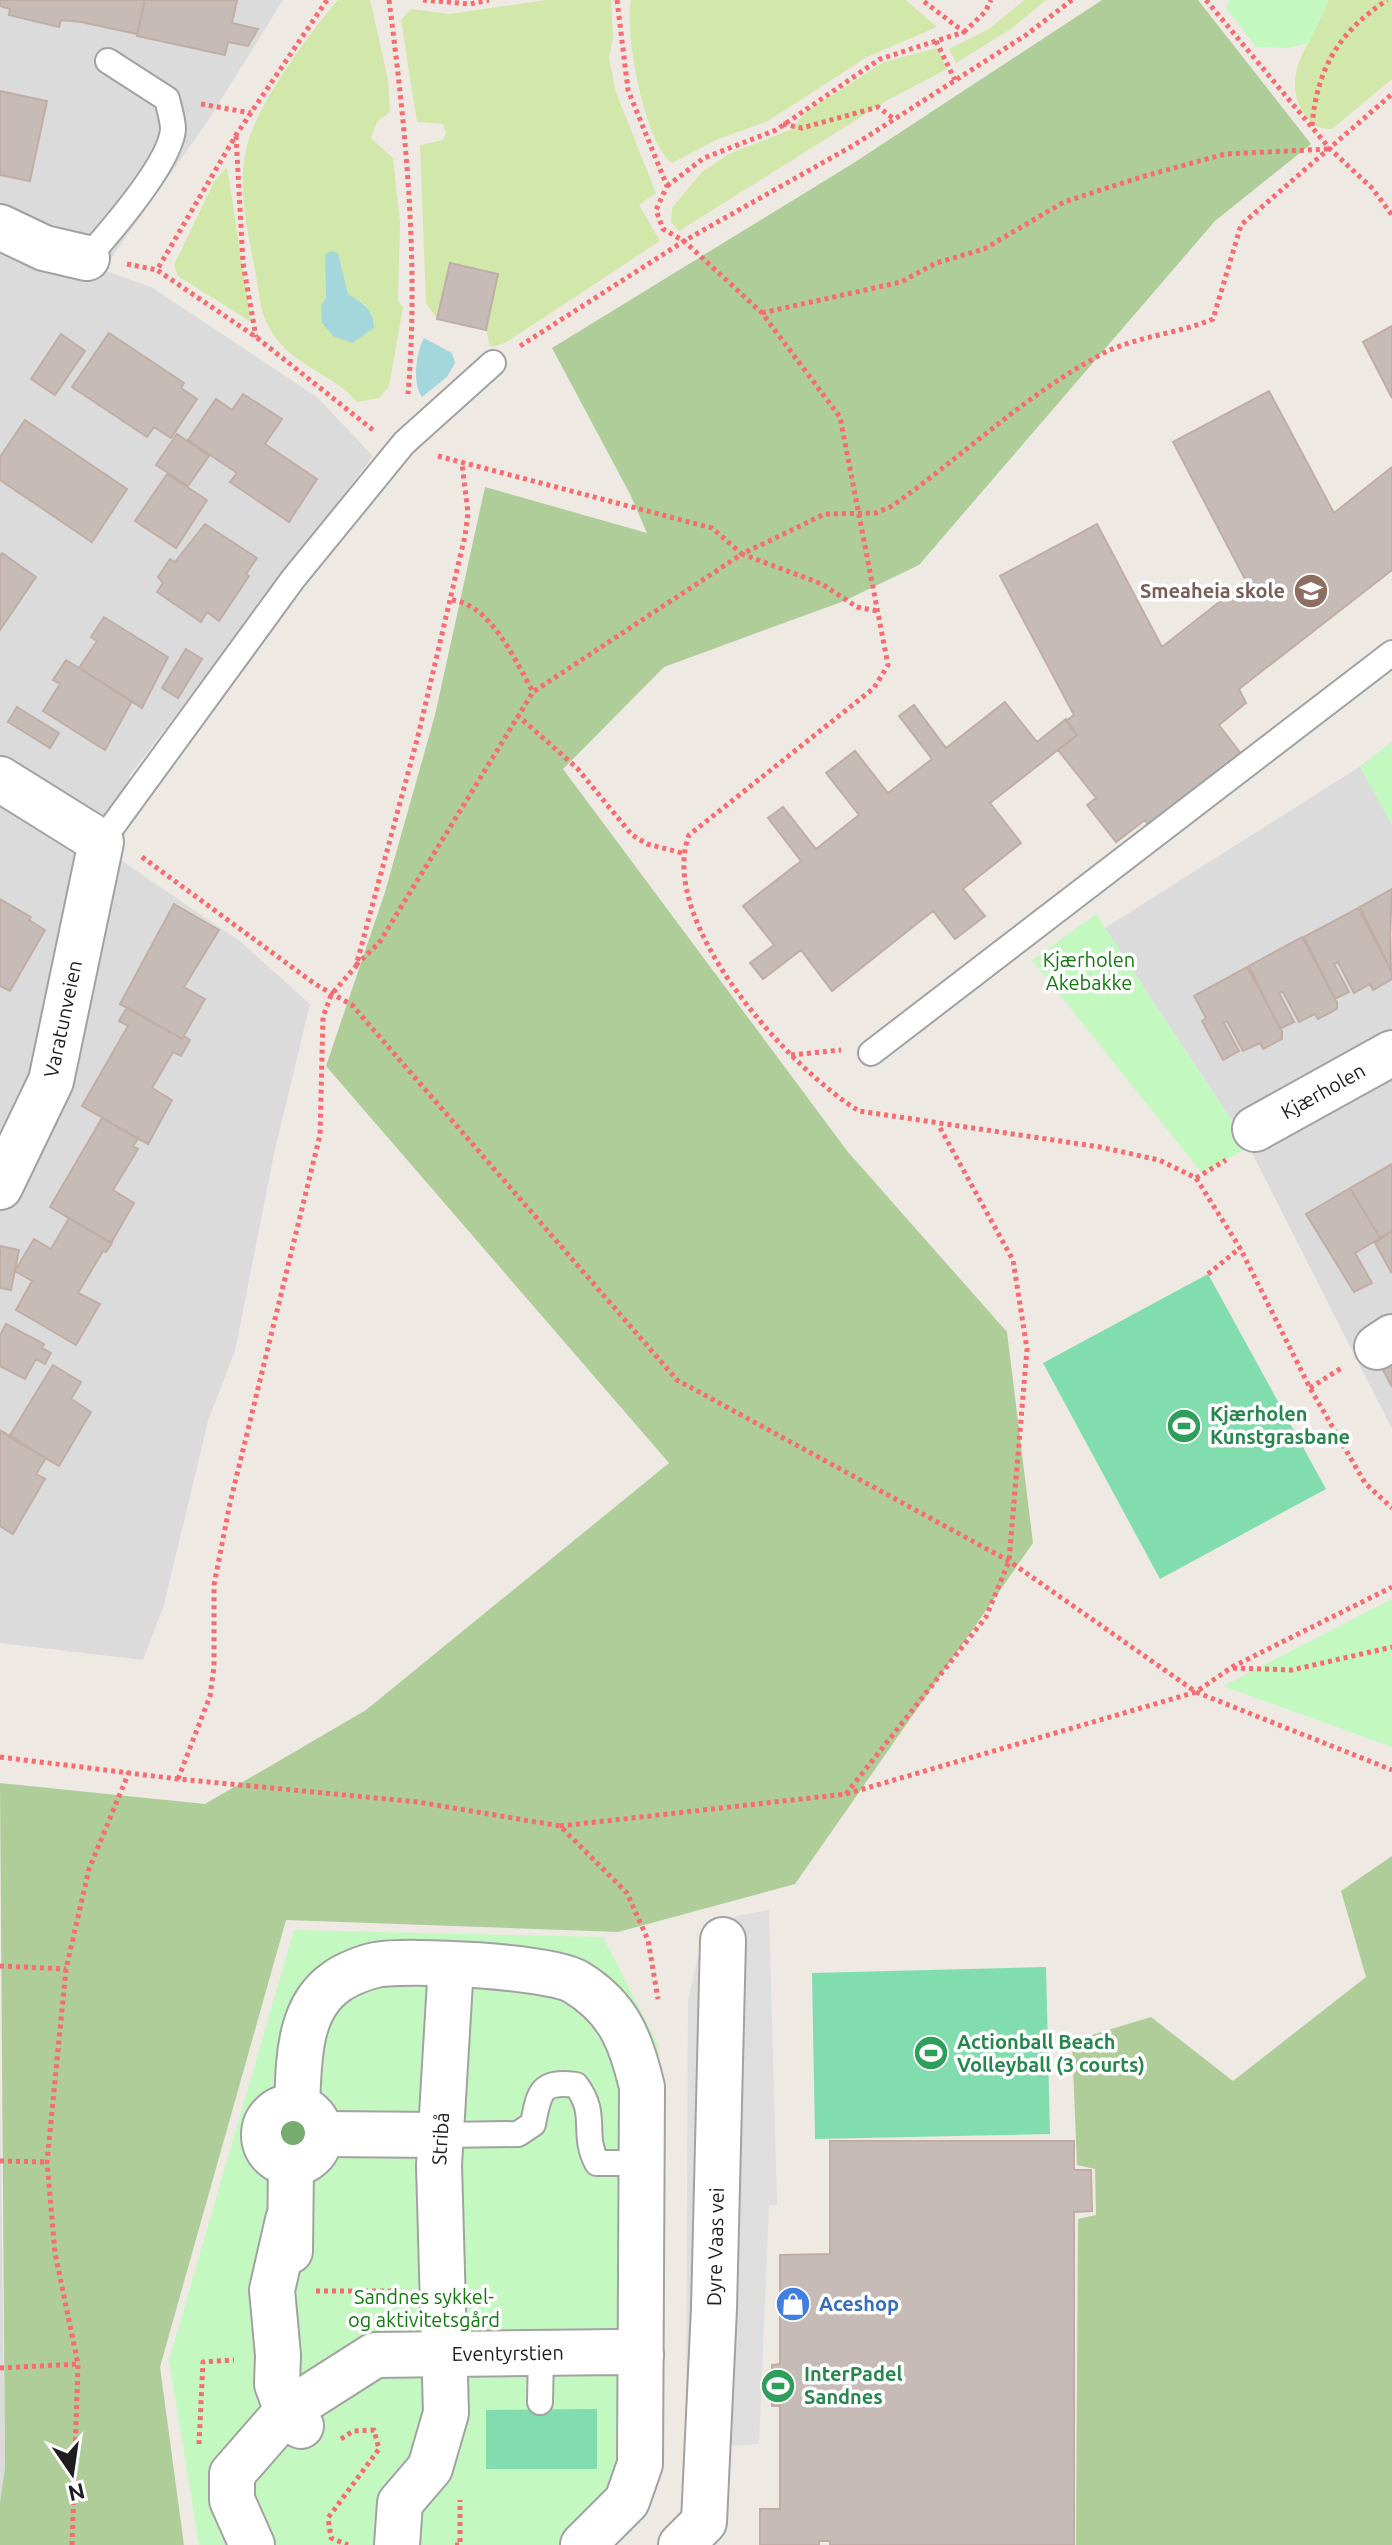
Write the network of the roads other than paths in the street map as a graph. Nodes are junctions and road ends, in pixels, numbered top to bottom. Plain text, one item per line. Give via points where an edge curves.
1 (108, 61) dead end
2 (0, 227) edge
3 (87, 258) joint
4 (493, 363) road end
5 (1392, 653) edge
6 (0, 779) edge
7 (104, 836) junction
8 (871, 1053) road end
9 (1392, 1053) edge
10 (1255, 1129) dead end
11 (0, 1187) edge
12 (723, 1940) dead end
13 (451, 1965) junction
14 (309, 2120) junction
15 (441, 2135) junction
16 (642, 2163) junction
17 (541, 2353) junction
18 (437, 2354) junction
19 (641, 2355) junction
20 (540, 2402) dead end
21 (305, 2428) junction
22 (252, 2545) edge
23 (397, 2545) edge
24 (583, 2545) edge
25 (681, 2545) edge

1 - 3 lane via 167,99 173,127 169,151
2 - 3 street via 44,248
4 - 7 lane via 404,443 293,579
5 - 8 lane
6 - 7 street
7 - 11 street, Varatunveien via 51,1081
9 - 10 street, Kjærholen
12 - 25 street, Dyre Vaas vei via 704,2522
13 - 14 street via 375,1965 335,1982 310,2012 299,2049
13 - 15 street, Stribå
13 - 16 street via 537,1969 575,1981 607,2008 631,2041 642,2087
14 - 15 street
14 - 21 street via 313,2156 291,2164 293,2291 277,2384
15 - 16 lane via 518,2134 533,2124 539,2094 546,2087 576,2085 588,2101 590,2149 597,2163
15 - 18 street, Stribå via 442,2311 431,2332
16 - 19 street
17 - 18 street, Eventyrstien
17 - 19 street, Eventyrstien
17 - 20 lane
18 - 21 street, Eventyrstien via 375,2355
18 - 23 street, Stribå via 445,2476 400,2503
19 - 24 street via 640,2464 627,2501
21 - 22 street via 253,2452 232,2474 232,2500

